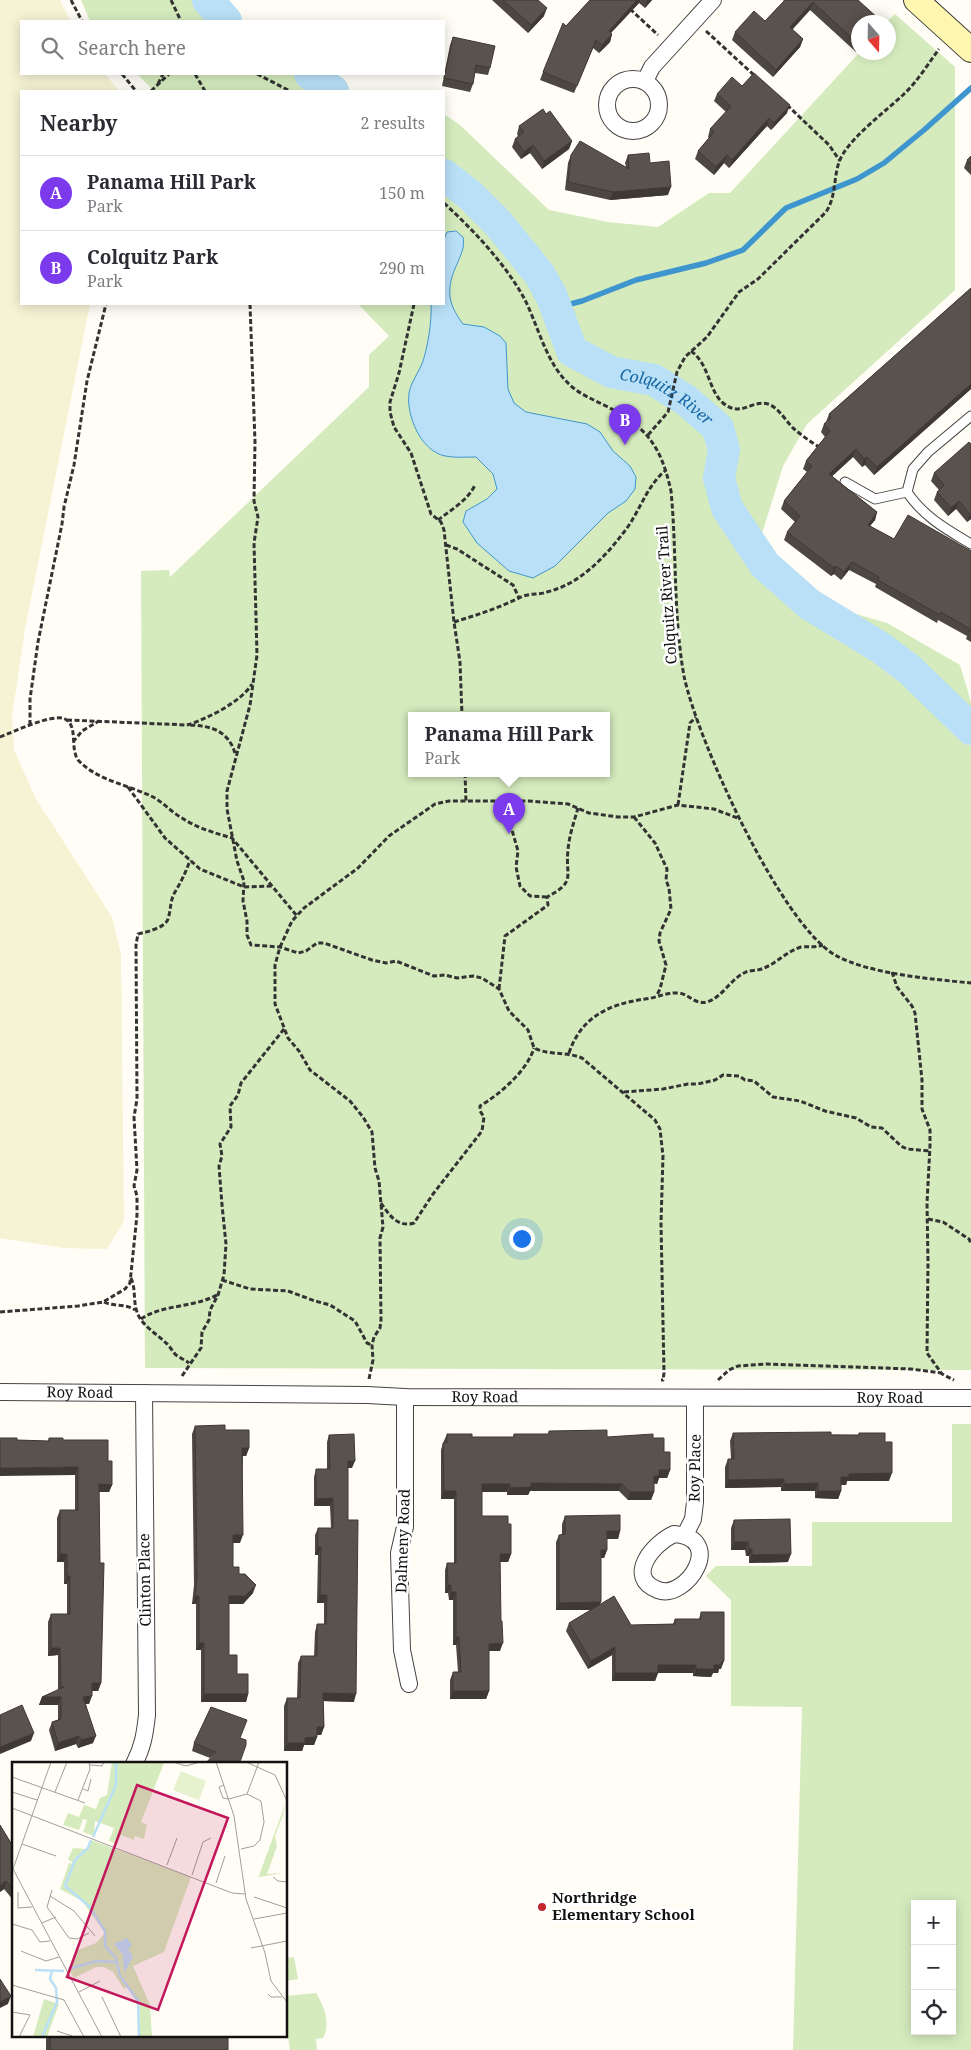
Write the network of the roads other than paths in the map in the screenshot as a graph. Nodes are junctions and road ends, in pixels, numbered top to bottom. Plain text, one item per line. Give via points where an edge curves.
1 (713, 0) edge
2 (916, 0) edge
3 (971, 50) edge
4 (645, 81) dead end
5 (971, 416) edge
6 (845, 482) dead end
7 (907, 492) junction
8 (971, 544) edge
9 (0, 1392) edge
10 (144, 1393) junction
11 (405, 1397) junction
12 (695, 1398) junction
13 (964, 1398) edge
14 (685, 1535) dead end
15 (409, 1684) dead end
16 (135, 1762) edge

1 - 4 street via 652,67
2 - 3 main road
5 - 7 lane via 913,469
6 - 7 lane via 875,498
7 - 8 lane via 918,508
9 - 10 street, Roy Road
10 - 11 street, Roy Road
10 - 16 street, Clinton Place via 147,1715 141,1750
11 - 12 street, Roy Road
11 - 15 street, Dalmeny Road via 405,1527 399,1552 402,1650
12 - 13 street, Roy Road
12 - 14 street, Roy Place via 695,1502 693,1519

